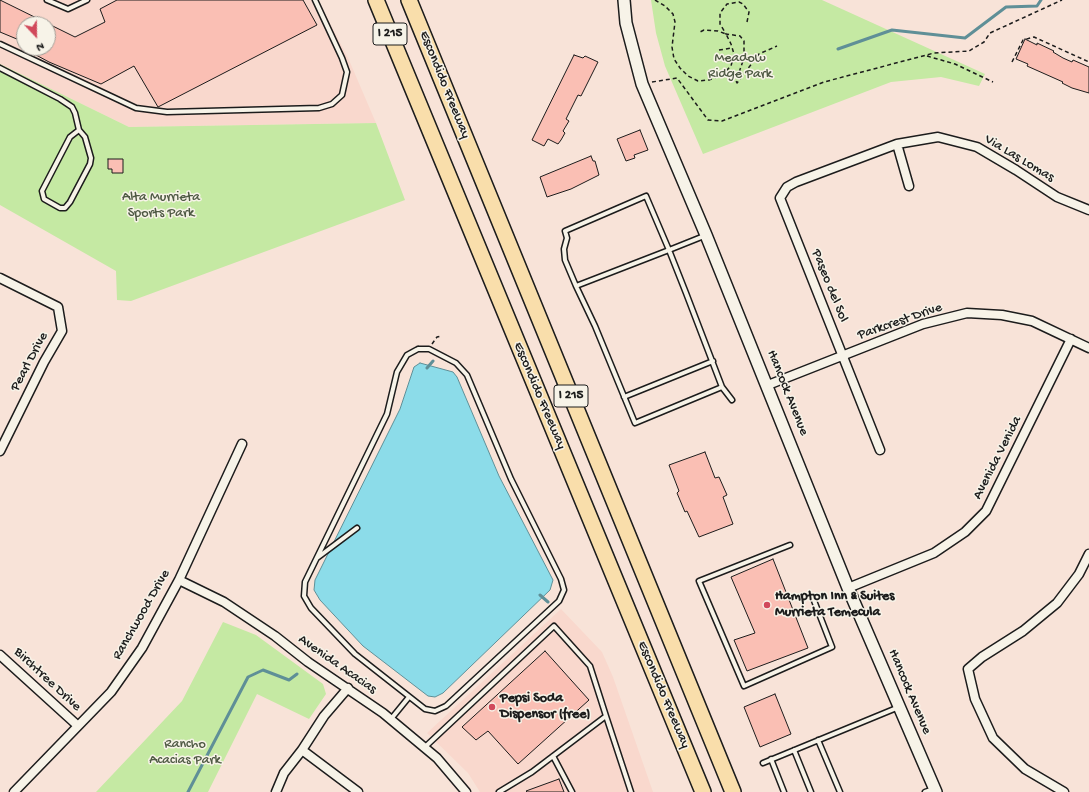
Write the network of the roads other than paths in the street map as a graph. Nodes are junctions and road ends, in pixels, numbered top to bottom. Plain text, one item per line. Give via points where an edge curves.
1 (47, 0) edge
2 (87, 0) edge
3 (315, 0) edge
4 (376, 0) edge
5 (409, 0) edge
6 (624, 0) edge
7 (0, 44) edge
8 (0, 68) edge
9 (79, 130) junction
10 (897, 144) junction
11 (796, 182) joint
12 (909, 186) dead end
13 (1089, 210) edge
14 (706, 235) junction
15 (668, 250) junction
16 (0, 278) edge
17 (576, 286) junction
18 (1071, 339) junction
19 (1089, 348) edge
20 (843, 356) junction
21 (712, 361) junction
22 (768, 386) junction
23 (722, 388) junction
24 (624, 397) junction
25 (732, 400) dead end
26 (242, 444) dead end
27 (0, 450) edge
28 (880, 450) dead end
29 (357, 528) dead end
30 (790, 545) dead end
31 (1089, 554) edge
32 (316, 560) junction
33 (178, 580) junction
34 (848, 588) junction
35 (813, 598) dead end
36 (0, 655) edge
37 (348, 688) junction
38 (409, 697) junction
39 (899, 707) junction
40 (606, 716) junction
41 (391, 719) junction
42 (77, 725) junction
43 (818, 740) junction
44 (426, 748) junction
45 (302, 750) junction
46 (794, 750) junction
47 (554, 756) junction
48 (771, 760) junction
49 (763, 763) dead end
50 (695, 771) junction
51 (932, 791) edge
52 (14, 792) edge
53 (276, 792) edge
54 (358, 792) edge
55 (466, 792) edge
56 (500, 792) edge
57 (572, 792) edge
58 (631, 792) edge
59 (698, 792) edge
60 (703, 792) edge
61 (733, 792) edge
62 (784, 792) edge
63 (811, 792) edge
64 (840, 792) edge
65 (1064, 792) edge

1 - 2 lane via 68,9
3 - 7 lane via 347,72 342,95 332,104 319,108 167,112 136,108
4 - 50 highway, Escondido Freeway / I 215
5 - 61 highway, Escondido Freeway / I 215
6 - 14 main road, Hancock Avenue via 626,23 642,84
8 - 9 lane via 66,103 75,113
9 - 9 lane via 70,137 42,191 44,199 60,208 65,208 70,202 90,164 88,145
10 - 11 street, Via Las Lomas
10 - 12 street
10 - 13 street, Via Las Lomas via 938,137 977,147 1057,197
11 - 20 street, Paseo del Sol via 786,187 780,198
14 - 15 lane
14 - 22 main road, Hancock Avenue
15 - 17 lane
15 - 17 lane via 646,196 565,231 565,260
15 - 21 lane
16 - 27 street, Pearl Drive via 58,307 62,331
17 - 24 lane
18 - 19 street, Parkcrest Drive
18 - 20 street, Parkcrest Drive via 1032,321 1002,315 967,313 923,324
18 - 34 street, Avenida Venida via 986,511 965,532 934,554
20 - 22 street, Parkcrest Drive
20 - 28 street, Paseo del Sol
21 - 23 lane
21 - 24 lane
22 - 34 main road, Hancock Avenue
23 - 24 lane via 635,423
23 - 25 lane
26 - 33 street, Ranchwood Drive
29 - 32 lane
30 - 35 lane via 699,581 744,686 832,647
31 - 65 street via 1079,574 1057,603 1023,631 968,669 974,699 993,738 1025,769
32 - 38 lane via 305,582 304,596 312,608 355,654
32 - 38 lane via 387,414 397,372 407,355 418,349 429,349 456,363 466,375 511,479 561,578 564,590 559,601 446,706 435,711 425,709
33 - 37 street, Avenida Acacias via 224,602
33 - 42 street, Ranchwood Drive via 142,648 110,692
34 - 39 main road, Hancock Avenue
36 - 42 street, Birchtree Drive
37 - 41 street, Avenida Acacias
37 - 45 street via 324,716
38 - 41 lane
39 - 43 lane
39 - 51 main road, Hancock Avenue
40 - 44 lane via 590,666 554,626
40 - 47 lane
40 - 58 lane
41 - 44 street, Avenida Acacias
42 - 52 street, Ranchwood Drive
43 - 46 lane
43 - 64 lane
44 - 55 street, Avenida Acacias
45 - 53 street via 284,773
45 - 54 street
46 - 48 lane
46 - 63 lane
47 - 56 lane
47 - 57 lane
48 - 49 lane
48 - 62 lane
50 - 59 highway
50 - 60 highway, Escondido Freeway / I 215

